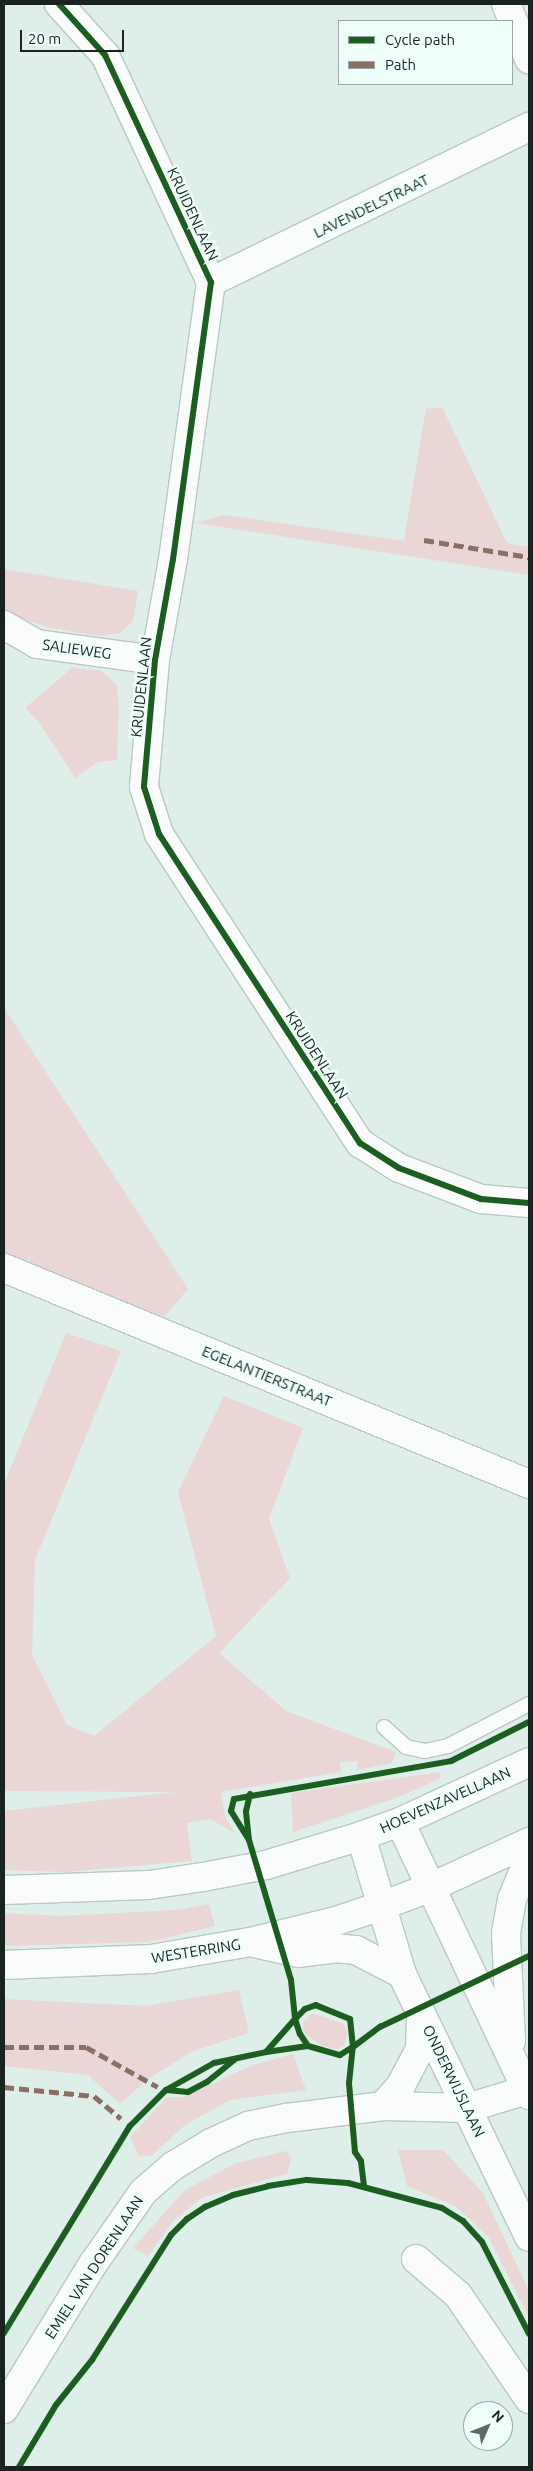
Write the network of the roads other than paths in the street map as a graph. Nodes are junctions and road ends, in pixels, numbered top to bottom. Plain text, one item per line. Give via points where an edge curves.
1 (59, 4) edge
2 (506, 4) edge
3 (513, 20) edge
4 (513, 21) edge
5 (529, 59) edge
6 (529, 127) edge
7 (211, 282) junction
8 (4, 625) edge
9 (155, 660) junction
10 (529, 1203) edge
11 (4, 1268) edge
12 (529, 1484) edge
13 (529, 1704) edge
14 (384, 1727) dead end
15 (529, 1762) edge
16 (400, 1822) junction
17 (361, 1836) junction
18 (529, 1842) edge
19 (529, 1858) edge
20 (430, 1888) junction
21 (4, 1890) edge
22 (384, 1905) junction
23 (250, 1942) junction
24 (4, 1965) edge
25 (402, 1974) junction
26 (421, 2012) junction
27 (512, 2055) junction
28 (528, 2093) edge
29 (383, 2106) junction
30 (467, 2108) junction
31 (529, 2237) edge
32 (416, 2259) dead end
33 (529, 2399) edge
34 (4, 2409) edge

1 - 7 main road, KRUIDENLAAN via 106,55
2 - 3 main road
4 - 5 main road
6 - 7 main road, LAVENDELSTRAAT
7 - 9 main road, KRUIDENLAAN via 173,559
8 - 9 main road, SALIEWEG via 37,644
9 - 10 main road, KRUIDENLAAN via 144,788 159,834 360,1144 399,1168 480,1199
11 - 12 main road, EGELANTIERSTRAAT
13 - 14 lane via 448,1746 425,1751 406,1747
15 - 16 main road, HOEVENZAVELLAAN
16 - 17 main road, HOEVENZAVELLAAN
16 - 20 main road
17 - 21 main road via 266,1865 203,1877 150,1885
17 - 22 main road, ONDERWIJSLAAN
18 - 20 main road
19 - 27 main road via 512,1899 506,1933
20 - 22 main road
20 - 27 main road
22 - 23 main road, WESTERRING via 336,1921
22 - 25 main road, ONDERWIJSLAAN
23 - 24 main road, WESTERRING via 151,1959
23 - 25 main road via 298,1953 336,1948 356,1950
25 - 26 main road, ONDERWIJSLAAN
26 - 29 main road via 420,2049 401,2084
26 - 30 main road, ONDERWIJSLAAN
27 - 28 main road
28 - 30 main road, EMIEL VAN DORENLAAN
29 - 30 main road, EMIEL VAN DORENLAAN
29 - 34 main road, EMIEL VAN DORENLAAN via 248,2126 173,2166 143,2192 124,2218
30 - 31 main road, ONDERWIJSLAAN
32 - 33 main road via 458,2295

